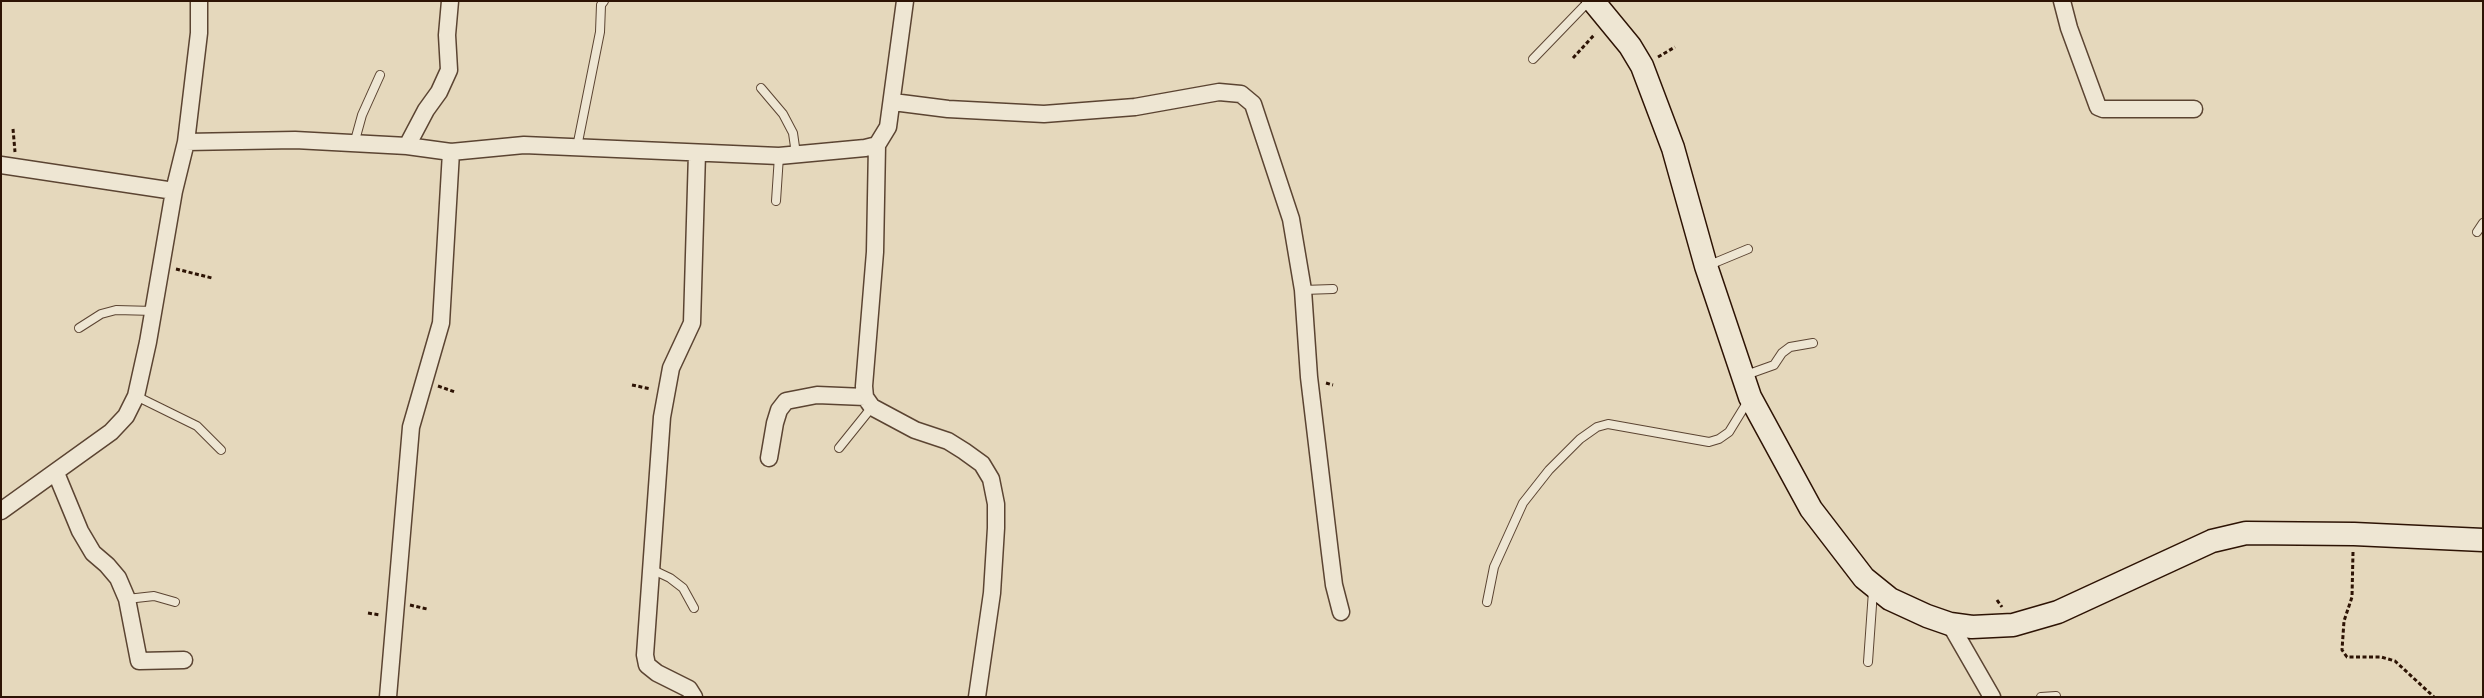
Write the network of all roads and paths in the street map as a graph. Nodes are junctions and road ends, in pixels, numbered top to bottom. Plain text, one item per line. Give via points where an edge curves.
1 (199, 1) edge
2 (450, 1) edge
3 (604, 1) edge
4 (905, 1) edge
5 (1589, 1) edge
6 (1594, 1) edge
7 (2062, 1) edge
8 (1610, 19) junction
9 (1573, 58) dead end
10 (1533, 59) dead end
11 (380, 75) dead end
12 (761, 88) dead end
13 (893, 102) junction
14 (2194, 109) dead end
15 (186, 142) junction
16 (354, 144) junction
17 (877, 145) junction
18 (407, 146) junction
19 (577, 147) junction
20 (451, 152) junction
21 (696, 153) junction
22 (796, 154) junction
23 (779, 156) junction
24 (1, 165) edge
25 (174, 191) junction
26 (776, 201) dead end
27 (2483, 223) edge
28 (2477, 232) dead end
29 (1748, 249) dead end
30 (161, 265) junction
31 (1706, 266) junction
32 (212, 278) dead end
33 (1333, 289) dead end
34 (1303, 290) junction
35 (154, 311) junction
36 (79, 328) dead end
37 (1813, 343) dead end
38 (1741, 376) junction
39 (136, 396) junction
40 (1750, 397) junction
41 (868, 402) junction
42 (839, 448) dead end
43 (220, 450) dead end
44 (769, 458) dead end
45 (56, 473) junction
46 (1, 511) edge
47 (2354, 534) junction
48 (2483, 540) edge
49 (649, 569) junction
50 (1874, 586) junction
51 (127, 600) junction
52 (175, 602) dead end
53 (1487, 602) dead end
54 (694, 608) dead end
55 (1341, 612) dead end
56 (1950, 624) junction
57 (184, 660) dead end
58 (1868, 662) dead end
59 (2056, 696) edge
60 (388, 697) edge
61 (694, 697) edge
62 (977, 697) edge
63 (1992, 697) edge
64 (2041, 697) edge
65 (2434, 697) edge

1 - 15 street via 199,33
2 - 18 street via 448,70 439,92
3 - 19 lane
4 - 13 street
5 - 10 lane
6 - 8 street
7 - 14 street via 2098,106 2104,109
8 - 9 path
8 - 31 street via 1642,66 1673,148
11 - 16 lane via 362,115
12 - 22 lane via 783,114 793,133
13 - 17 street via 888,127
13 - 34 street via 948,109 1044,114 1134,107 1219,92 1241,94 1252,104 1291,219
15 - 16 street via 294,140
15 - 25 street
16 - 18 street
17 - 22 street
17 - 41 street via 875,252 864,386
18 - 20 street
19 - 20 street via 524,145
19 - 21 street
20 - 60 street via 441,323 411,428
21 - 23 street
21 - 49 street via 692,323 671,368 666,392
22 - 23 street
23 - 26 lane
24 - 25 street
25 - 30 street
27 - 28 lane
29 - 31 lane
30 - 32 path
30 - 35 street
31 - 38 street
33 - 34 lane
34 - 55 street via 1309,377 1334,585
35 - 36 lane via 116,310 101,314
35 - 39 street
37 - 38 lane via 1790,347 1774,365
38 - 40 street
39 - 43 lane via 197,426
39 - 45 street via 126,416 111,432
40 - 50 street via 1811,509 1847,558
40 - 53 lane via 1729,432 1709,442 1608,424 1597,427 1580,439 1548,470 1523,503 1494,566
41 - 42 lane
41 - 44 street via 817,395 786,401 775,423
41 - 62 street via 915,430 948,441 982,464 992,479 996,528 992,593
45 - 46 street
45 - 51 street via 80,531 93,553 118,578
47 - 48 street
47 - 56 street via 2246,533 2212,541 2058,612 2013,625 1972,627
47 - 65 path via 2352,597 2344,621 2342,650 2347,657 2381,657 2395,661
49 - 54 lane via 683,588
49 - 61 street via 647,665 689,689
50 - 56 street via 1890,600
50 - 58 lane
51 - 52 lane via 154,596
51 - 57 street via 139,661
56 - 63 street
59 - 64 lane

